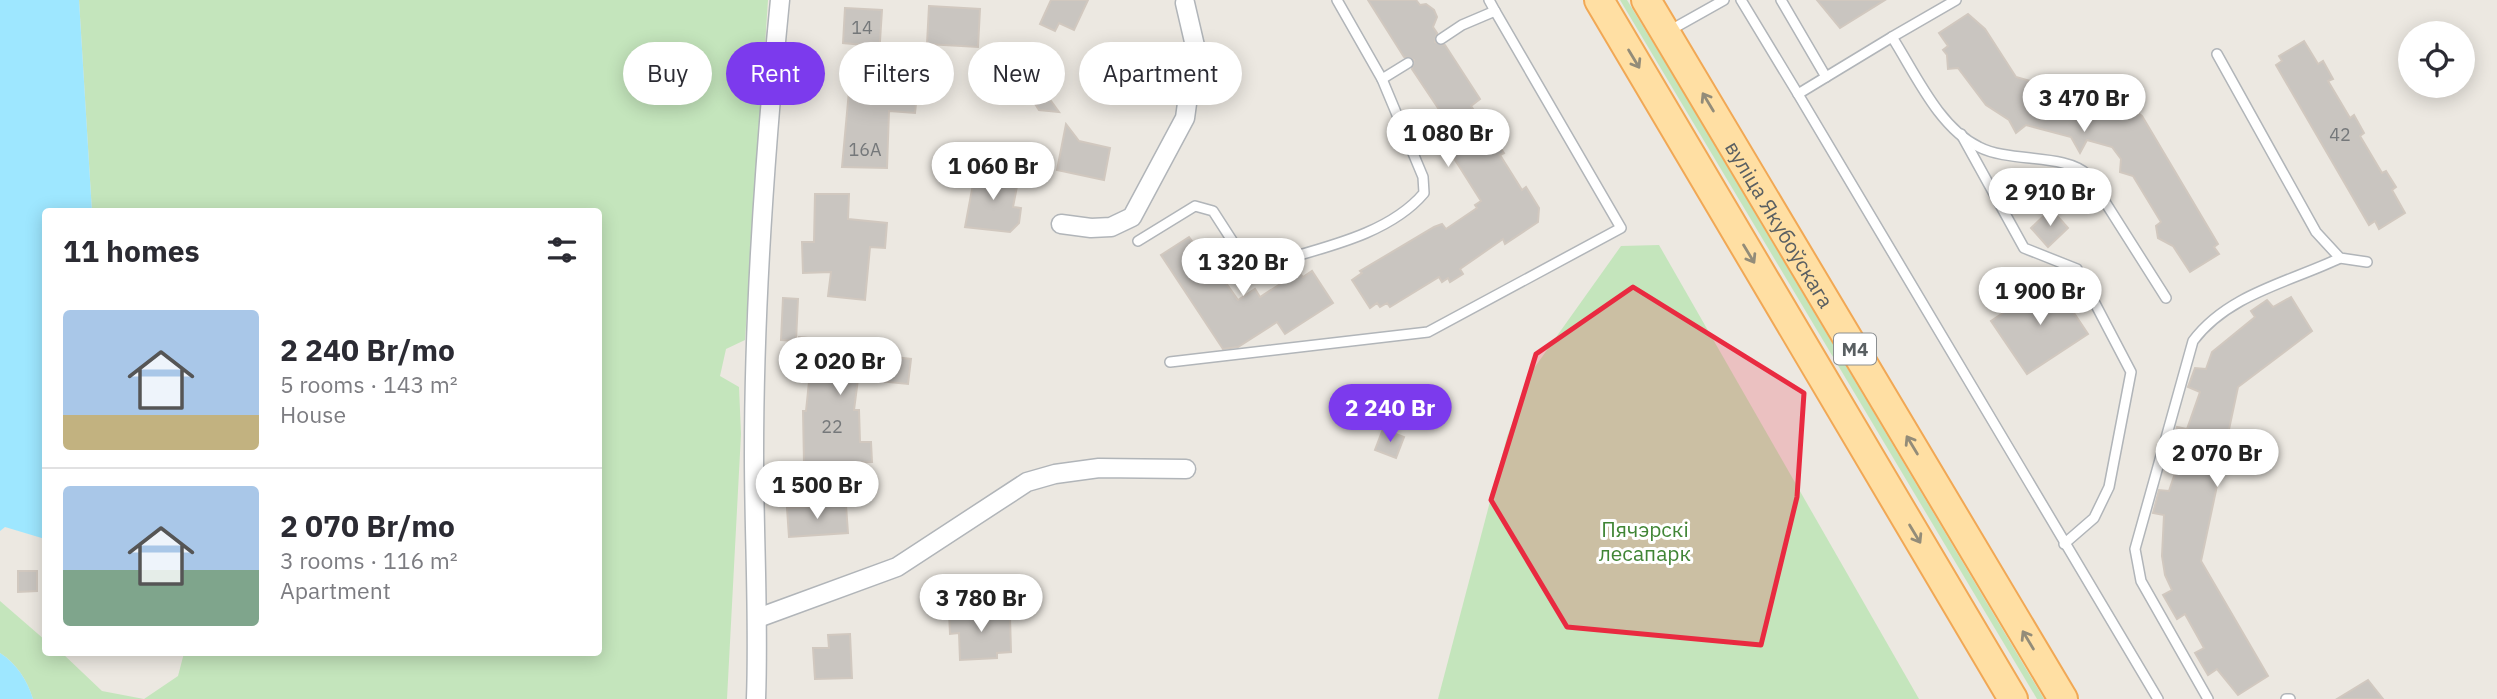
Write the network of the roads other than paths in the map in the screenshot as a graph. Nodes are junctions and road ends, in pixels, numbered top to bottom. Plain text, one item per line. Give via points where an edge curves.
1 (780, 0) edge
2 (1337, 0) edge
3 (1489, 0) edge
4 (1599, 0) edge
5 (1646, 0) edge
6 (1724, 0) edge
7 (1741, 0) edge
8 (1781, 0) edge
9 (1956, 0) edge
10 (1185, 1) edge
11 (1495, 11) junction
12 (1666, 33) junction
13 (1892, 37) junction
14 (1440, 39) dead end
15 (2217, 54) dead end
16 (1408, 63) dead end
17 (1826, 77) junction
18 (1382, 79) junction
19 (1798, 94) junction
20 (1961, 134) junction
21 (1061, 224) dead end
22 (1138, 241) dead end
23 (2340, 258) junction
24 (2367, 262) dead end
25 (2166, 298) dead end
26 (1170, 362) dead end
27 (1186, 469) dead end
28 (2064, 544) junction
29 (758, 618) junction
30 (756, 699) edge
31 (2013, 699) edge
32 (2063, 699) edge
33 (2158, 699) edge
34 (2208, 699) edge

1 - 29 street via 757,318
2 - 18 lane
3 - 11 lane
4 -> 31 main road, вуліца Якубоўскага / М4
5 - 12 main road, вуліца Якубоўскага / М4
6 - 12 lane
7 - 19 lane
8 - 17 lane
9 - 13 lane
10 - 21 street via 1195,46 1185,118 1132,217 1111,227 1091,229
11 - 14 lane
11 - 26 lane via 1621,228 1428,332
32 -> 12 main road, вуліца Якубоўскага / М4
13 - 17 lane
13 - 20 lane via 1939,111
15 - 23 lane via 2316,232
16 - 18 lane
17 - 19 lane
18 - 22 lane via 1423,177 1424,193 1412,207 1362,234 1262,266 1242,256 1213,211 1195,206
19 - 28 lane
20 - 25 lane via 1979,147 2005,156 2079,166
20 - 28 lane via 2024,248 2077,269 2131,372 2109,487 2094,517
23 - 24 lane
23 - 34 lane via 2267,286 2207,322 2193,341 2134,549 2141,581
27 - 29 street via 1099,468 1027,482 897,567
28 - 33 lane
29 - 30 street

